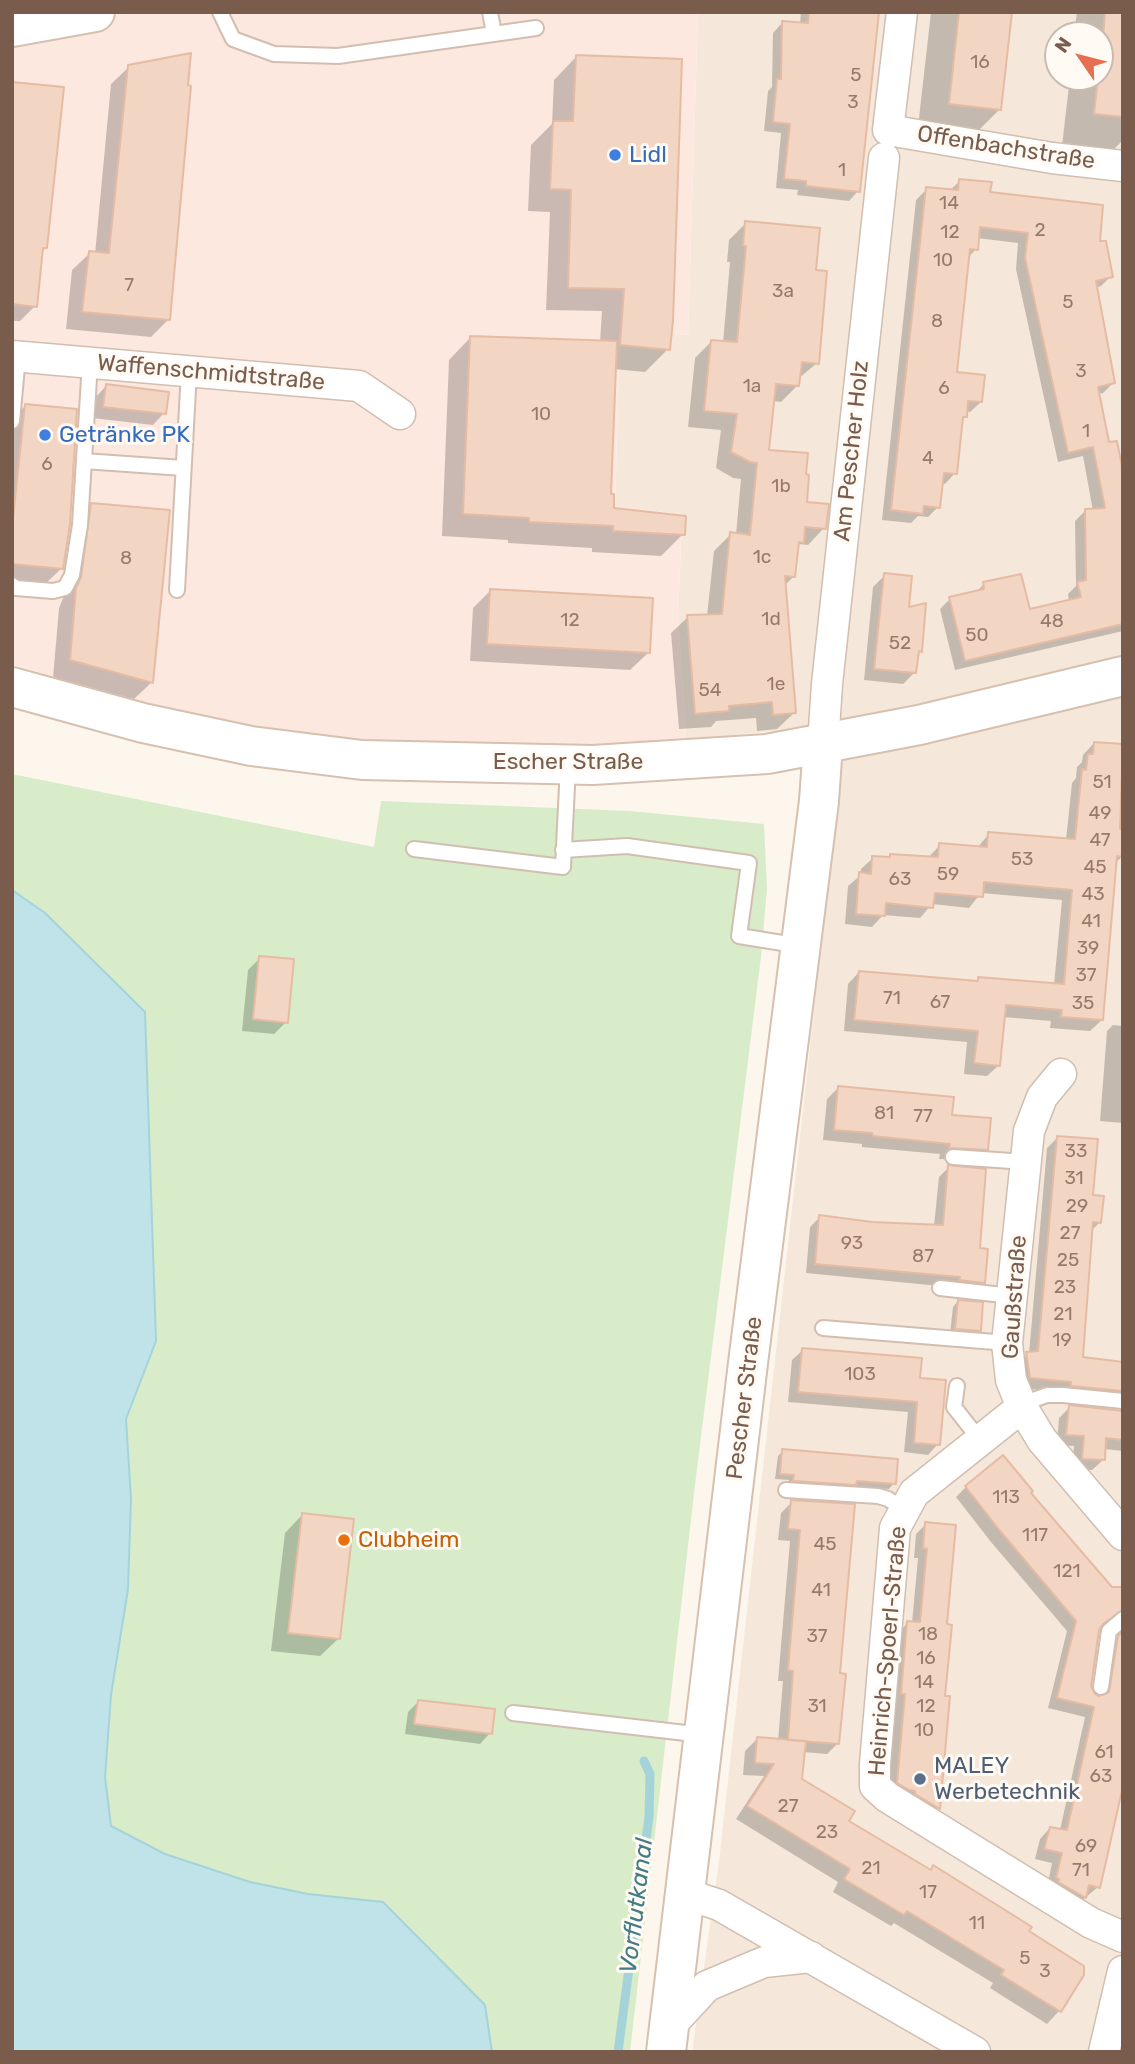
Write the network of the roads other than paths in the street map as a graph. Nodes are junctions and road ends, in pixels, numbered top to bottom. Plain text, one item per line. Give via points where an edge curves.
1 (220, 12) edge
2 (490, 12) edge
3 (902, 12) edge
4 (78, 14) edge
5 (12, 27) edge
6 (536, 28) dead end
7 (494, 34) junction
8 (886, 144) junction
9 (1123, 166) edge
10 (15, 356) edge
11 (90, 362) junction
12 (189, 371) junction
13 (400, 414) dead end
14 (12, 421) edge
15 (84, 461) junction
16 (183, 468) junction
17 (12, 585) edge
18 (177, 590) dead end
19 (1123, 676) edge
20 (12, 687) edge
21 (823, 744) junction
22 (568, 765) junction
23 (414, 849) dead end
24 (563, 850) junction
25 (802, 946) junction
26 (1060, 1074) dead end
27 (953, 1157) dead end
28 (1026, 1162) junction
29 (940, 1289) dead end
30 (1012, 1296) junction
31 (823, 1328) dead end
32 (1007, 1343) junction
33 (957, 1386) dead end
34 (1123, 1401) edge
35 (1021, 1408) junction
36 (980, 1440) junction
37 (786, 1490) dead end
38 (903, 1509) junction
39 (1123, 1535) edge
40 (1123, 1619) edge
41 (1101, 1687) dead end
42 (513, 1713) dead end
43 (704, 1735) junction
44 (685, 1897) junction
45 (1123, 1937) edge
46 (811, 1957) junction
47 (1123, 1971) edge
48 (667, 2039) edge
49 (975, 2052) edge
50 (1104, 2052) edge

1 - 7 lane via 233,39 274,54 338,56
2 - 7 lane
3 - 8 street, Am Pescher Holz
4 - 5 street
6 - 7 lane
8 - 9 street, Offenbachstraße
8 - 21 street, Am Pescher Holz
10 - 11 street, Waffenschmidtstraße
10 - 14 lane
11 - 12 street, Waffenschmidtstraße
11 - 15 lane
12 - 13 street, Waffenschmidtstraße via 359,386
12 - 16 lane
15 - 16 lane
15 - 17 lane via 72,575 65,587 53,591
16 - 18 lane
19 - 21 street, Escher Straße
20 - 22 street, Escher Straße via 143,723 251,746 362,760
21 - 22 street, Escher Straße via 767,754
21 - 25 street, Pescher Straße
22 - 24 lane
23 - 24 lane via 563,867
24 - 25 lane via 627,846 749,863 739,936
25 - 43 street, Pescher Straße
26 - 28 street, Gaußstraße via 1042,1097 1029,1131
27 - 28 lane
28 - 30 street, Gaußstraße
29 - 30 lane
30 - 32 street, Gaußstraße
31 - 32 lane
32 - 35 street, Gaußstraße via 1011,1380
33 - 36 lane via 954,1407
34 - 35 lane via 1046,1395
35 - 36 street, Heinrich-Spoerl-Straße
35 - 39 street, Gaußstraße via 1042,1440
36 - 38 street, Heinrich-Spoerl-Straße via 914,1493
37 - 38 lane via 878,1496
38 - 45 street, Heinrich-Spoerl-Straße via 895,1528 876,1786 1091,1923
40 - 41 lane via 1109,1631
42 - 43 lane
43 - 44 street, Pescher Straße
44 - 46 street via 719,1905
44 - 48 street, Pescher Straße
46 - 48 street via 764,1962 707,1986
46 - 49 street
47 - 50 street

